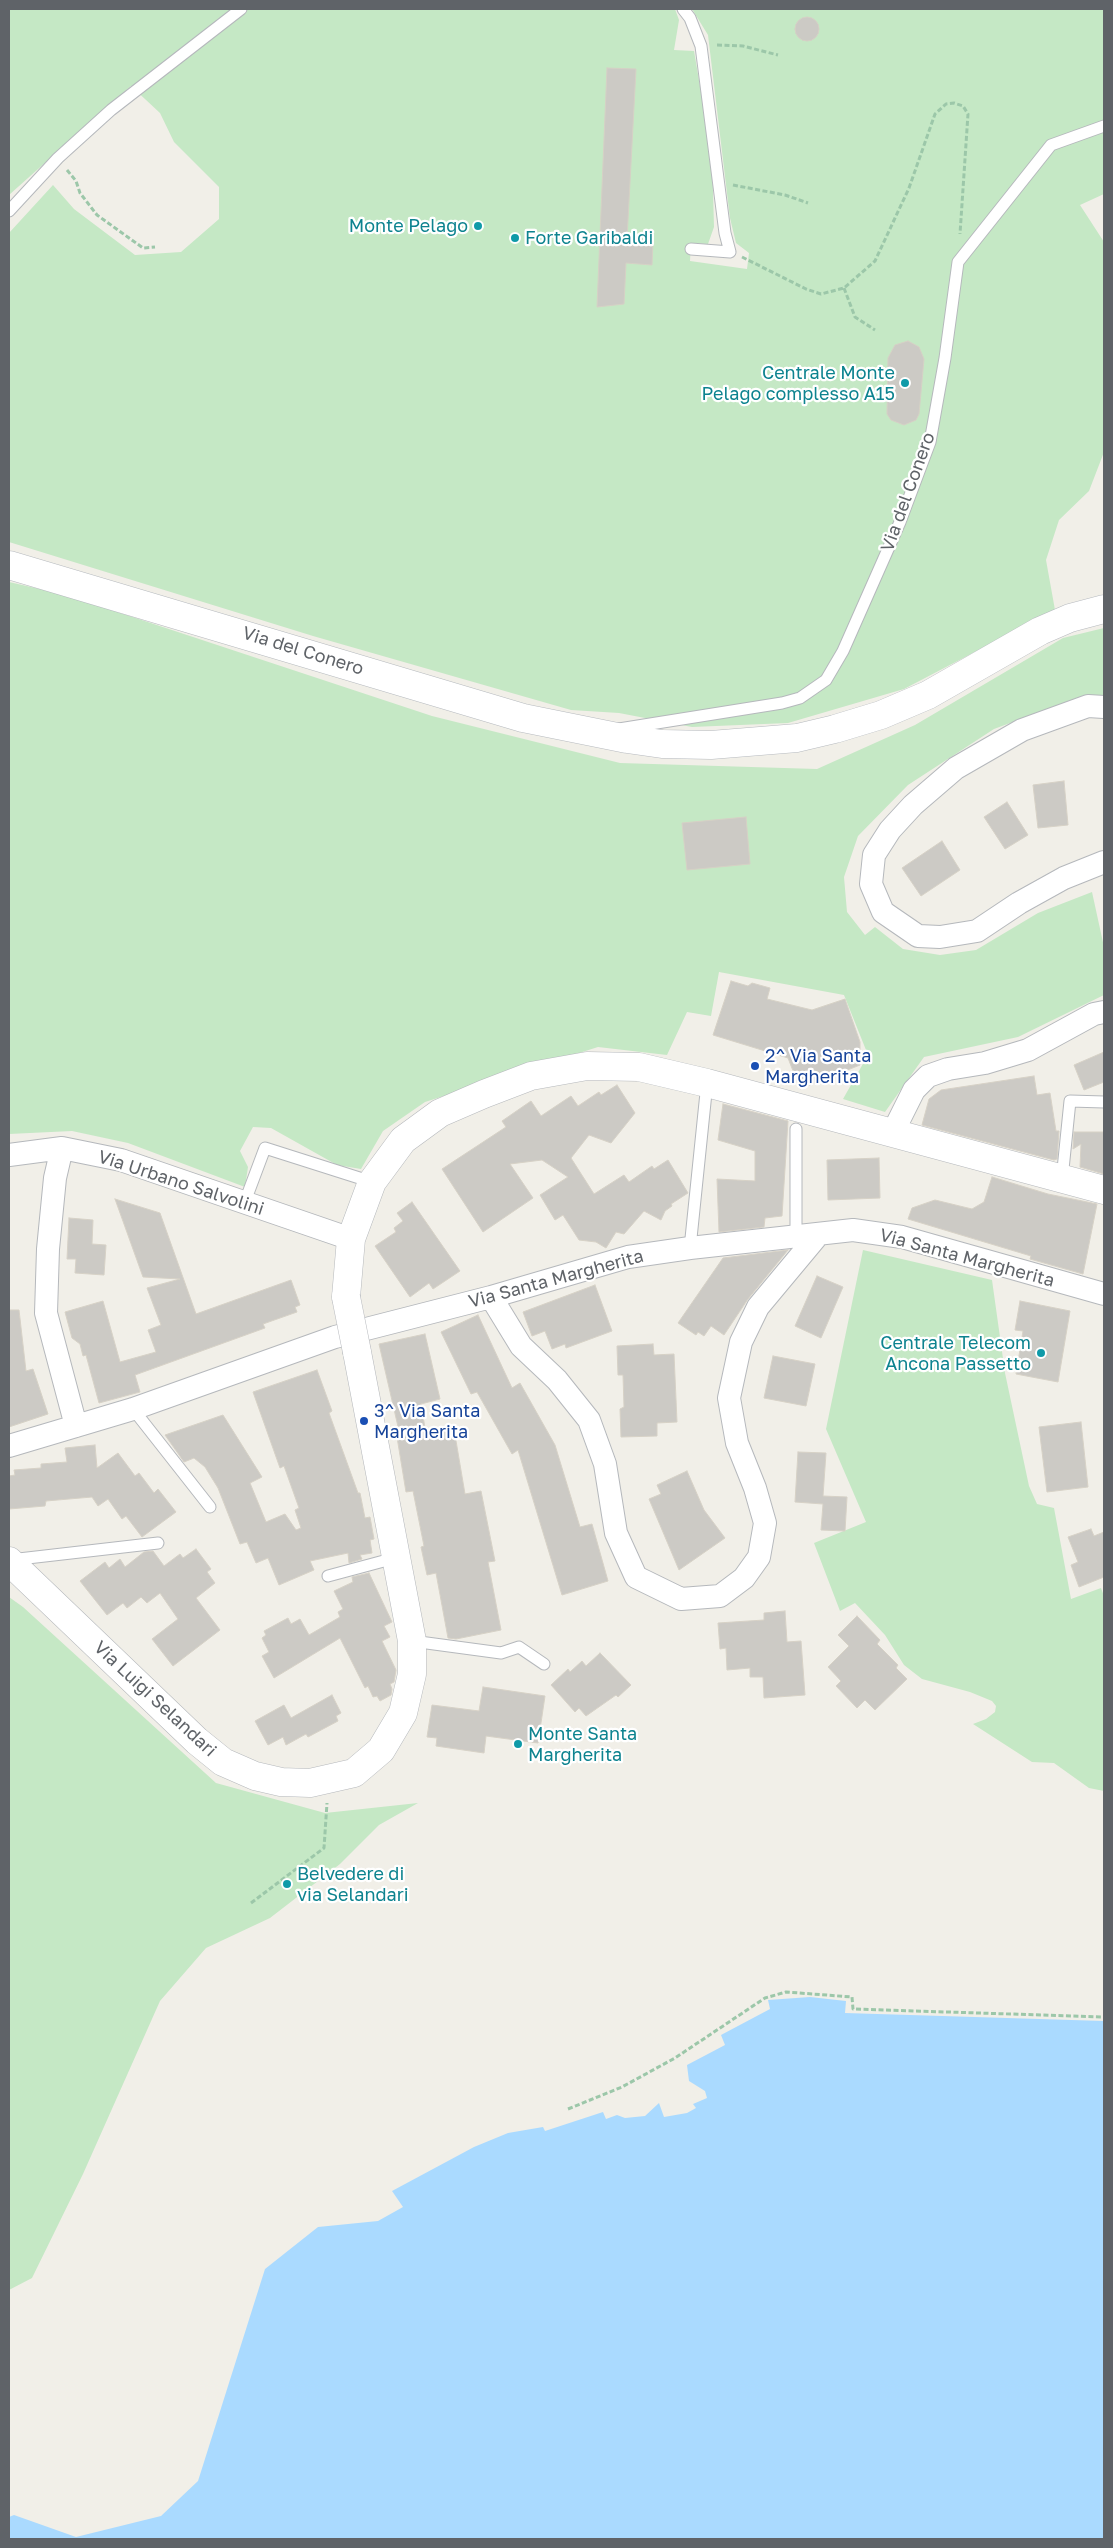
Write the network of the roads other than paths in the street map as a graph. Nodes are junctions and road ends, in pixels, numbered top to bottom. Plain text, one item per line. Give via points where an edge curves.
1 (241, 9) edge
2 (683, 9) edge
3 (1104, 126) edge
4 (9, 211) edge
5 (691, 249) dead end
6 (9, 565) edge
7 (1104, 609) edge
8 (1104, 707) edge
9 (598, 733) junction
10 (1104, 862) edge
11 (1104, 1012) edge
12 (706, 1083) junction
13 (1104, 1102) edge
14 (796, 1129) dead end
15 (893, 1132) junction
16 (62, 1148) junction
17 (9, 1155) edge
18 (1062, 1179) junction
19 (372, 1182) junction
20 (1104, 1190) edge
21 (244, 1204) junction
22 (807, 1236) junction
23 (351, 1239) junction
24 (690, 1248) junction
25 (1104, 1294) edge
26 (490, 1298) junction
27 (133, 1409) junction
28 (76, 1426) junction
29 (9, 1446) edge
30 (210, 1506) dead end
31 (158, 1543) dead end
32 (395, 1558) junction
33 (9, 1561) edge
34 (328, 1576) dead end
35 (412, 1641) junction
36 (544, 1664) dead end

1 - 4 lane via 110,110 58,158
2 - 5 lane via 701,46 730,252
3 - 9 lane, Via del Conero via 1050,145 958,262 930,442 893,539 844,650 826,680 800,698 782,703
6 - 9 street, Via del Conero via 523,718
7 - 9 street, Via del Conero via 1070,618 1040,632 928,695 881,715 835,729 797,738 711,745 662,744
8 - 10 street via 1088,706 1022,730 956,768 913,804 890,830 874,855 871,884 883,912 918,936 940,938 977,931 1064,878
11 - 15 street via 1094,1014 1028,1050 985,1064 948,1069 928,1076 914,1090
12 - 15 street, Via Luigi Selandari
12 - 19 street, Via Luigi Selandari via 639,1068 587,1066 531,1076 440,1113 403,1140
12 - 24 lane
13 - 18 lane via 1070,1101
14 - 22 lane
15 - 18 street, Via Luigi Selandari
16 - 17 street, Via Urbano Salvolini
16 - 21 street, Via Urbano Salvolini via 121,1160
16 - 28 street via 55,1178 46,1312
18 - 20 street, Via Luigi Selandari
19 - 21 lane via 265,1148
19 - 23 street, Via Luigi Selandari
21 - 23 street, Via Urbano Salvolini
22 - 24 street, Via Santa Margherita
22 - 25 street, Via Santa Margherita via 853,1230 902,1237
22 - 26 street via 758,1307 741,1342 729,1398 737,1443 765,1523 759,1558 744,1578 720,1596 681,1599 636,1577 616,1533 605,1464 589,1420 557,1380 521,1346
23 - 32 street, Via Luigi Selandari, bridge via 346,1297
24 - 26 street, Via Santa Margherita via 628,1257
26 - 27 street, Via Santa Margherita via 334,1337
27 - 28 street, Via Santa Margherita
27 - 30 lane
28 - 29 street, Via Santa Margherita
31 - 33 lane, Via Luigi Selandari
32 - 34 lane
32 - 35 street, Via Luigi Selandari
33 - 35 street, Via Luigi Selandari via 197,1741 223,1762 255,1776 281,1782 310,1783 354,1773 381,1750 403,1712 412,1674
35 - 36 lane via 501,1653 519,1648

